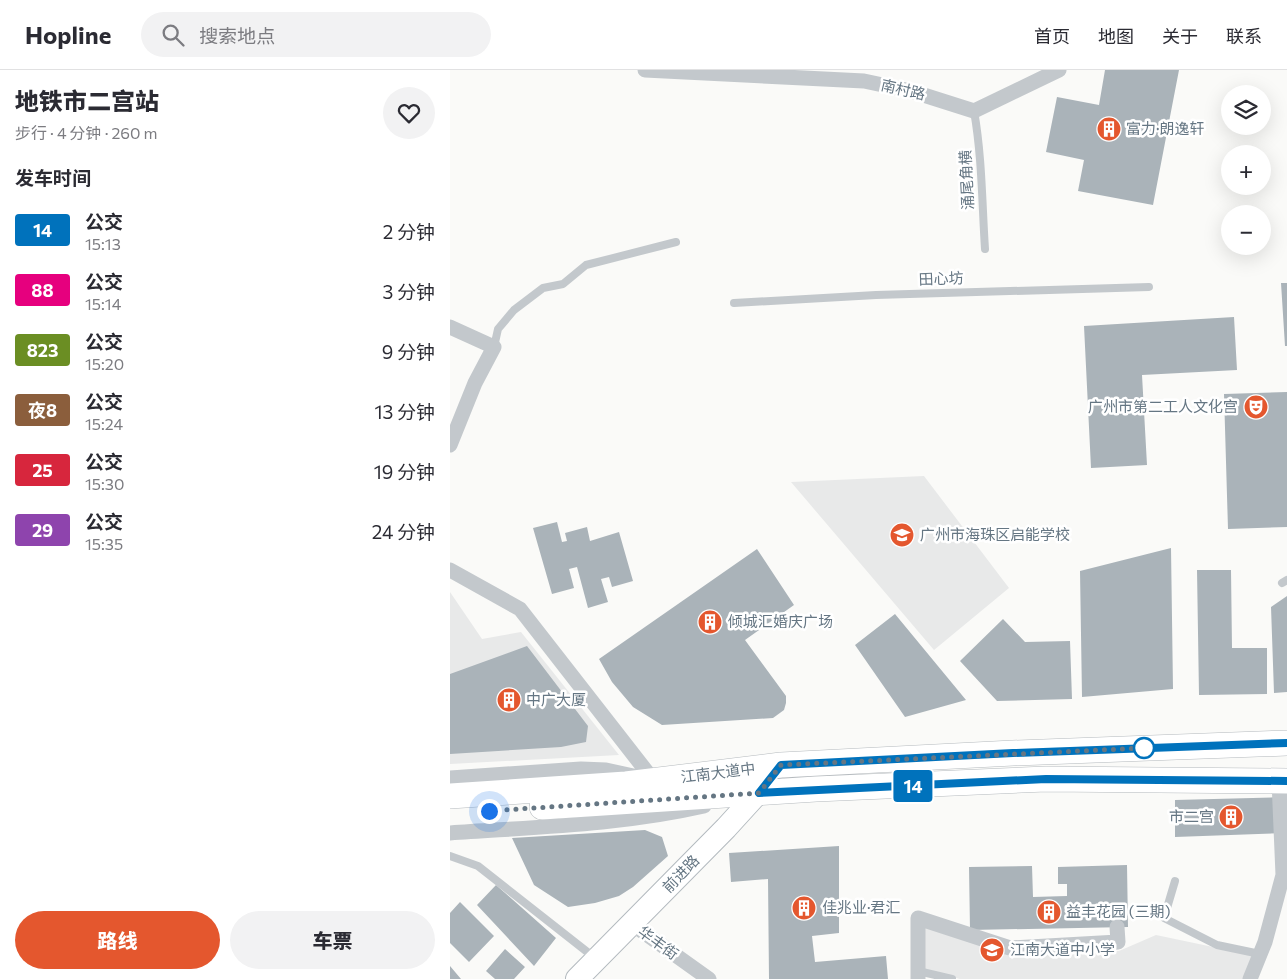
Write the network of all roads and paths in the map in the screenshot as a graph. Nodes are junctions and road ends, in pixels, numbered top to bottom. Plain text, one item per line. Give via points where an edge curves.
1 (645, 70) edge
2 (1059, 70) edge
3 (974, 111) junction
4 (676, 242) dead end
5 (984, 249) dead end
6 (1149, 288) dead end
7 (734, 303) dead end
8 (450, 327) edge
9 (494, 346) junction
10 (450, 445) edge
11 (450, 570) edge
12 (1287, 743) edge
13 (781, 765) junction
14 (450, 778) edge
15 (654, 781) junction
16 (1283, 781) edge
17 (759, 793) junction
18 (450, 796) edge
19 (450, 814) edge
20 (450, 833) edge
21 (450, 856) edge
22 (1175, 881) dead end
23 (632, 924) junction
24 (1117, 927) dead end
25 (1260, 954) junction
26 (597, 959) junction
27 (918, 975) edge
28 (577, 979) edge
29 (709, 979) edge
30 (952, 979) edge
31 (1250, 979) edge

1 - 3 street, 南村路 via 865,78
2 - 3 street
3 - 5 lane, 涌尾角横
4 - 9 lane via 586,265 563,284 543,288 508,316 498,329
6 - 7 lane, 田心坊 via 876,295
8 - 9 street
9 - 10 street
11 - 15 street via 520,609
12 - 13 main road, 江南大道中
13 - 15 main road, 江南大道中
13 - 17 main road, 前进路
14 - 15 street via 581,769 606,770
15 - 18 main road, 江南大道中
16 - 17 main road, 江南大道中 via 1055,779
16 - 25 street via 1283,876
17 - 19 main road, 江南大道中
17 - 20 street via 645,817
17 - 23 main road, 前进路
21 - 26 lane via 478,866
22 - 25 lane via 1164,918 1217,945
23 - 26 main road, 前进路
23 - 29 street, 华丰街
24 - 27 street via 1118,942 1010,948 918,918
25 - 31 street
26 - 28 main road, 前进路
27 - 30 lane

